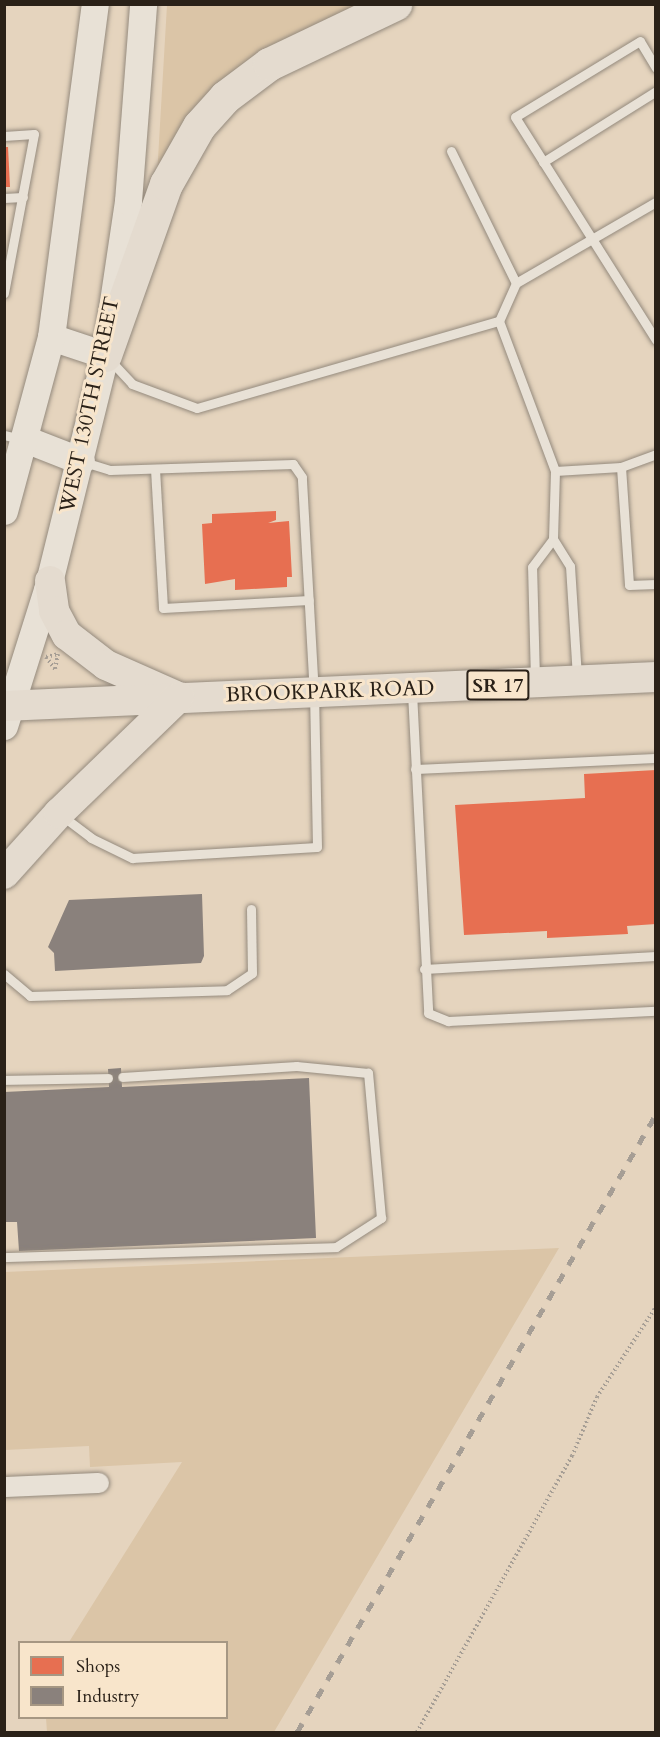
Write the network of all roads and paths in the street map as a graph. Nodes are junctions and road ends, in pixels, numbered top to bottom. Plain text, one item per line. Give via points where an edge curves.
1 (95, 4) edge
2 (143, 4) edge
3 (395, 4) edge
4 (656, 68) edge
5 (656, 91) edge
6 (4, 136) edge
7 (451, 151) dead end
8 (543, 162) junction
9 (23, 197) junction
10 (4, 198) edge
11 (656, 202) edge
12 (591, 239) junction
13 (9, 247) edge
14 (516, 283) junction
15 (5, 288) edge
16 (499, 321) junction
17 (51, 337) junction
18 (656, 340) edge
19 (105, 355) junction
20 (15, 437) edge
21 (656, 454) edge
22 (81, 461) junction
23 (621, 467) junction
24 (155, 469) junction
25 (555, 471) junction
26 (4, 511) edge
27 (553, 539) junction
28 (50, 581) junction
29 (656, 584) edge
30 (309, 600) junction
31 (656, 677) edge
32 (578, 681) junction
33 (535, 683) junction
34 (412, 690) junction
35 (314, 695) junction
36 (180, 697) junction
37 (7, 713) edge
38 (656, 758) edge
39 (415, 769) junction
40 (59, 813) junction
41 (4, 874) edge
42 (251, 909) dead end
43 (656, 956) edge
44 (424, 969) junction
45 (4, 974) edge
46 (656, 1011) edge
47 (122, 1077) dead end
48 (108, 1078) dead end
49 (4, 1080) edge
50 (4, 1257) edge
51 (656, 1307) edge
52 (99, 1483) dead end
53 (4, 1487) edge
54 (417, 1732) edge

1 - 17 main road
2 - 19 main road, WEST 130TH STREET via 128,201
3 - 19 highway via 269,64 225,97 199,126 166,184
4 - 8 lane via 640,41 515,117
5 - 8 lane
6 - 9 lane via 34,134
7 - 14 lane
8 - 12 lane
9 - 10 lane
9 - 13 lane
11 - 12 lane
12 - 14 lane
12 - 18 lane
13 - 15 lane
14 - 16 lane
16 - 19 lane via 197,408 132,384
16 - 25 lane
17 - 19 main road
17 - 20 main road
19 - 22 main road, WEST 130TH STREET
20 - 22 main road
20 - 26 main road
21 - 23 lane
22 - 24 lane via 110,470
22 - 28 main road, WEST 130TH STREET
23 - 25 lane
23 - 29 lane via 629,585
24 - 30 lane via 293,464 302,477
24 - 30 lane via 163,608
25 - 27 lane
27 - 32 lane via 570,566
27 - 33 lane via 532,567
28 - 36 main road via 54,611 67,636 106,665
28 - 37 main road, WEST 130TH STREET
30 - 35 lane
31 - 32 main road, BROOKPARK ROAD / SR 17
32 - 33 main road, BROOKPARK ROAD / SR 17
33 - 34 main road, BROOKPARK ROAD / SR 17
34 - 35 main road, BROOKPARK ROAD / SR 17
34 - 39 lane
35 - 36 main road, BROOKPARK ROAD / SR 17
35 - 40 lane via 316,847 132,858 91,838
36 - 37 main road, BROOKPARK ROAD / SR 17
36 - 40 main road
38 - 39 lane
39 - 44 lane
40 - 41 main road
42 - 45 lane via 252,973 227,990 30,996
43 - 44 lane
44 - 46 lane via 428,1012 448,1021
47 - 50 lane via 296,1066 368,1073 381,1218 336,1247
48 - 49 lane
51 - 54 path via 597,1397 572,1456
52 - 53 street

